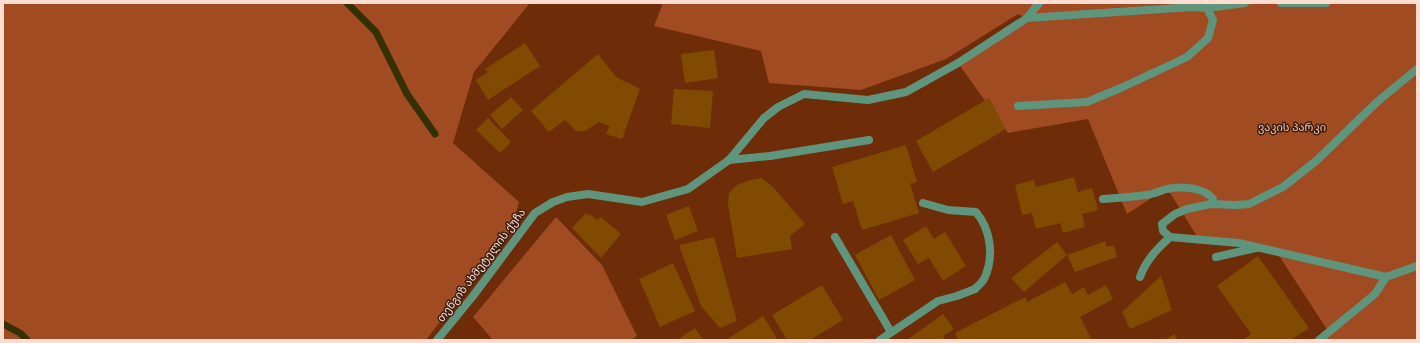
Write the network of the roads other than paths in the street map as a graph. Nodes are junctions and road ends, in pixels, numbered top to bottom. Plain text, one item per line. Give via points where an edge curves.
1 (1039, 3) edge
2 (1245, 3) edge
3 (1281, 3) edge
4 (1326, 3) edge
5 (1207, 8) junction
6 (1027, 18) junction
7 (1417, 69) edge
8 (1018, 106) dead end
9 (869, 140) dead end
10 (729, 160) junction
11 (1103, 199) dead end
12 (924, 203) dead end
13 (1211, 204) junction
14 (835, 237) dead end
15 (1170, 237) junction
16 (1258, 247) junction
17 (1216, 257) dead end
18 (1417, 266) edge
19 (1140, 277) dead end
20 (1386, 277) junction
21 (891, 332) junction
22 (437, 340) edge
23 (880, 340) edge
24 (1319, 340) edge

1 - 6 street
2 - 5 street
3 - 4 street
5 - 6 street
5 - 8 street via 1213,20 1208,38 1187,57 1087,102
6 - 10 street, თენგიზ ახმეტელის ქუჩა via 958,64 906,92 868,100 804,94 778,106 764,118
7 - 13 street via 1284,187 1249,204
9 - 10 street
10 - 22 street, თენგიზ ახმეტელის ქუჩა via 688,189 642,202 588,194 553,202 535,213
11 - 13 street via 1148,195 1178,188 1197,189 1210,195 1213,199
12 - 21 street via 948,210 976,212 981,218 988,236 990,254 985,278 975,289 938,301
13 - 15 street via 1187,209 1168,218 1162,224 1163,231
14 - 21 street
15 - 16 street
15 - 19 street via 1150,257
16 - 17 street
16 - 20 street
18 - 20 street
20 - 24 street via 1374,294
21 - 23 street

